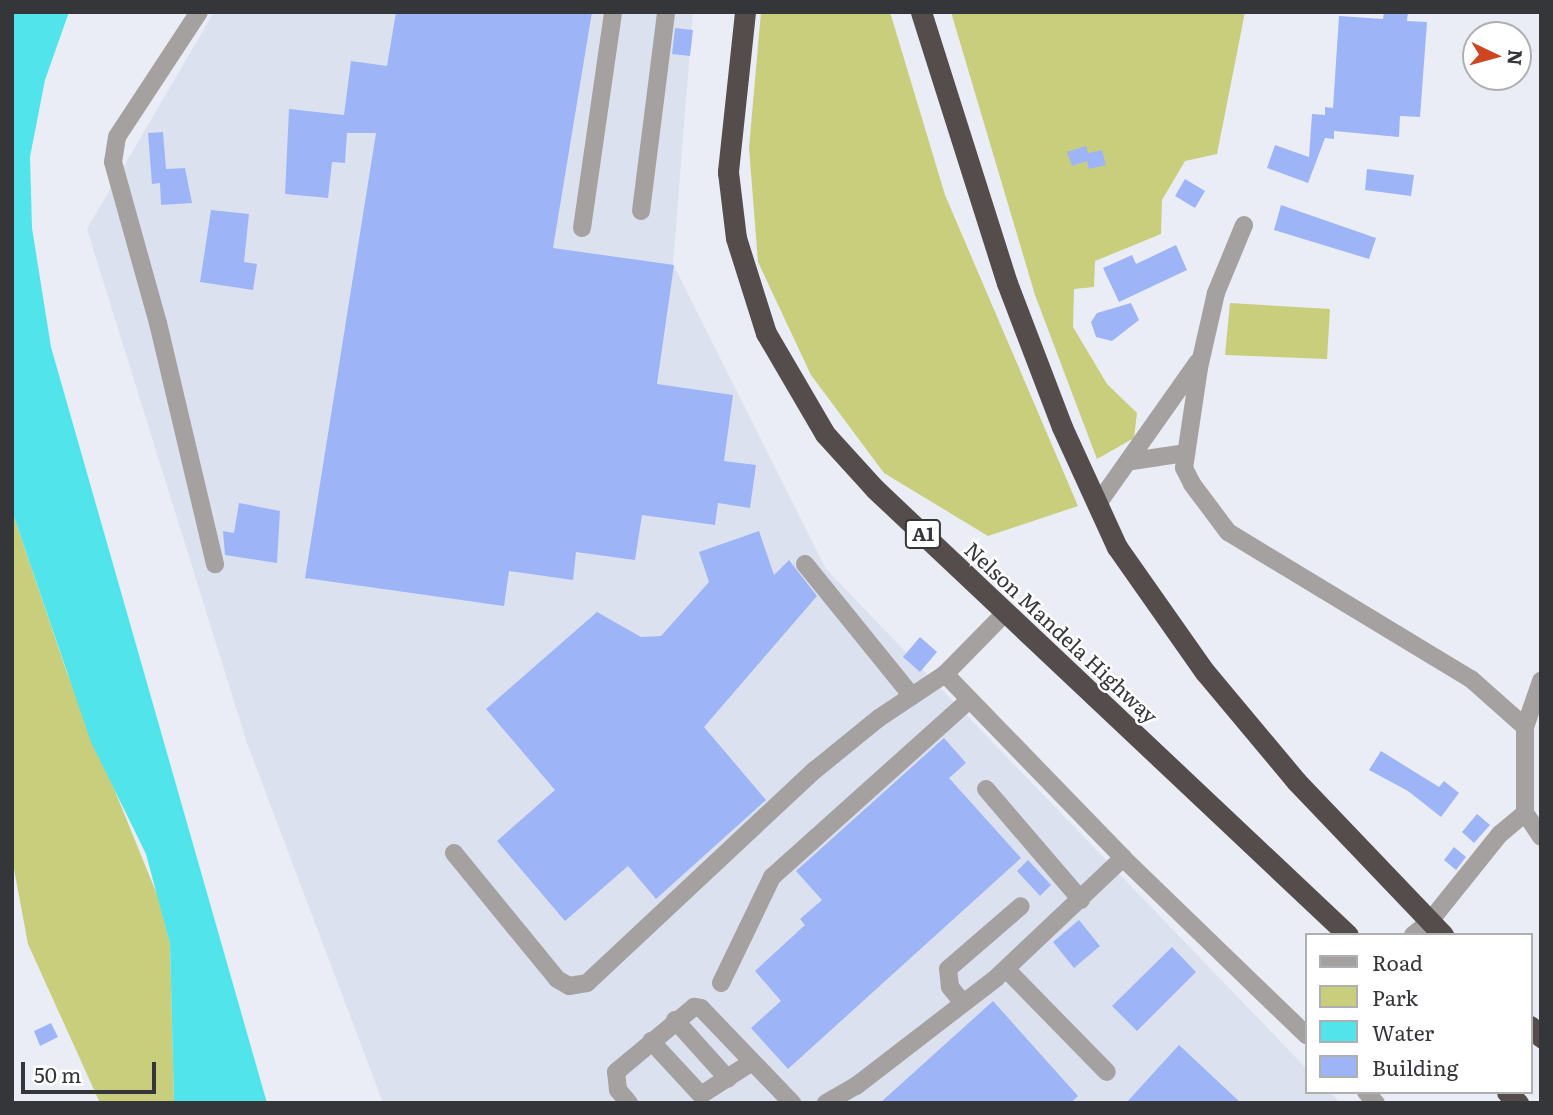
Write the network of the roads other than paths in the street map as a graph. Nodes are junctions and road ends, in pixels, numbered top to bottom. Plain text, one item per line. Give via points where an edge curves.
1 (199, 12) edge
2 (613, 12) edge
3 (666, 12) edge
4 (745, 12) edge
5 (921, 12) edge
6 (641, 211) dead end
7 (1244, 225) dead end
8 (582, 228) dead end
9 (1201, 358) junction
10 (1186, 453) junction
11 (1132, 461) junction
12 (1097, 505) junction
13 (215, 564) dead end
14 (805, 564) dead end
15 (1005, 613) junction
16 (946, 674) junction
17 (1541, 681) edge
18 (912, 696) junction
19 (968, 701) junction
20 (1525, 727) junction
21 (986, 789) dead end
22 (1525, 813) junction
23 (1541, 837) edge
24 (454, 853) dead end
25 (1122, 858) junction
26 (1081, 900) junction
27 (1021, 906) dead end
28 (1423, 924) edge
29 (1346, 933) edge
30 (1006, 969) junction
31 (721, 983) dead end
32 (963, 1003) junction
33 (675, 1020) junction
34 (1304, 1033) edge
35 (651, 1041) junction
36 (752, 1062) junction
37 (1107, 1072) dead end
38 (728, 1079) junction
39 (629, 1103) edge
40 (792, 1103) edge
41 (826, 1103) edge

1 - 13 street via 117,137 113,162 158,323
2 - 8 street
3 - 6 street
4 - 15 highway, Nelson Mandela Highway / A1 via 728,172 736,238 766,333 825,434 875,489
5 - 12 highway via 1007,283
7 - 9 street via 1216,293
9 - 10 street
9 - 11 street
10 - 11 street
10 - 20 street via 1184,468 1192,484 1228,531 1471,680
11 - 12 street
12 - 28 highway via 1117,547 1205,672
14 - 18 street
15 - 16 street
15 - 29 highway, Nelson Mandela Highway / A1
16 - 18 street
16 - 19 street
17 - 20 street
18 - 24 street via 815,770 587,983 569,986 557,979
19 - 25 street
19 - 31 street via 772,877
20 - 22 street
21 - 26 street
22 - 23 street
22 - 28 street via 1500,834
25 - 26 street
25 - 34 street
26 - 30 street
27 - 32 street via 948,969 950,987
30 - 32 street
30 - 37 street
32 - 41 street via 856,1086
33 - 35 street
33 - 36 street via 687,1010 701,1008
33 - 38 street
35 - 38 street via 701,1095
35 - 39 street via 616,1072 618,1090
36 - 38 street
36 - 40 street

